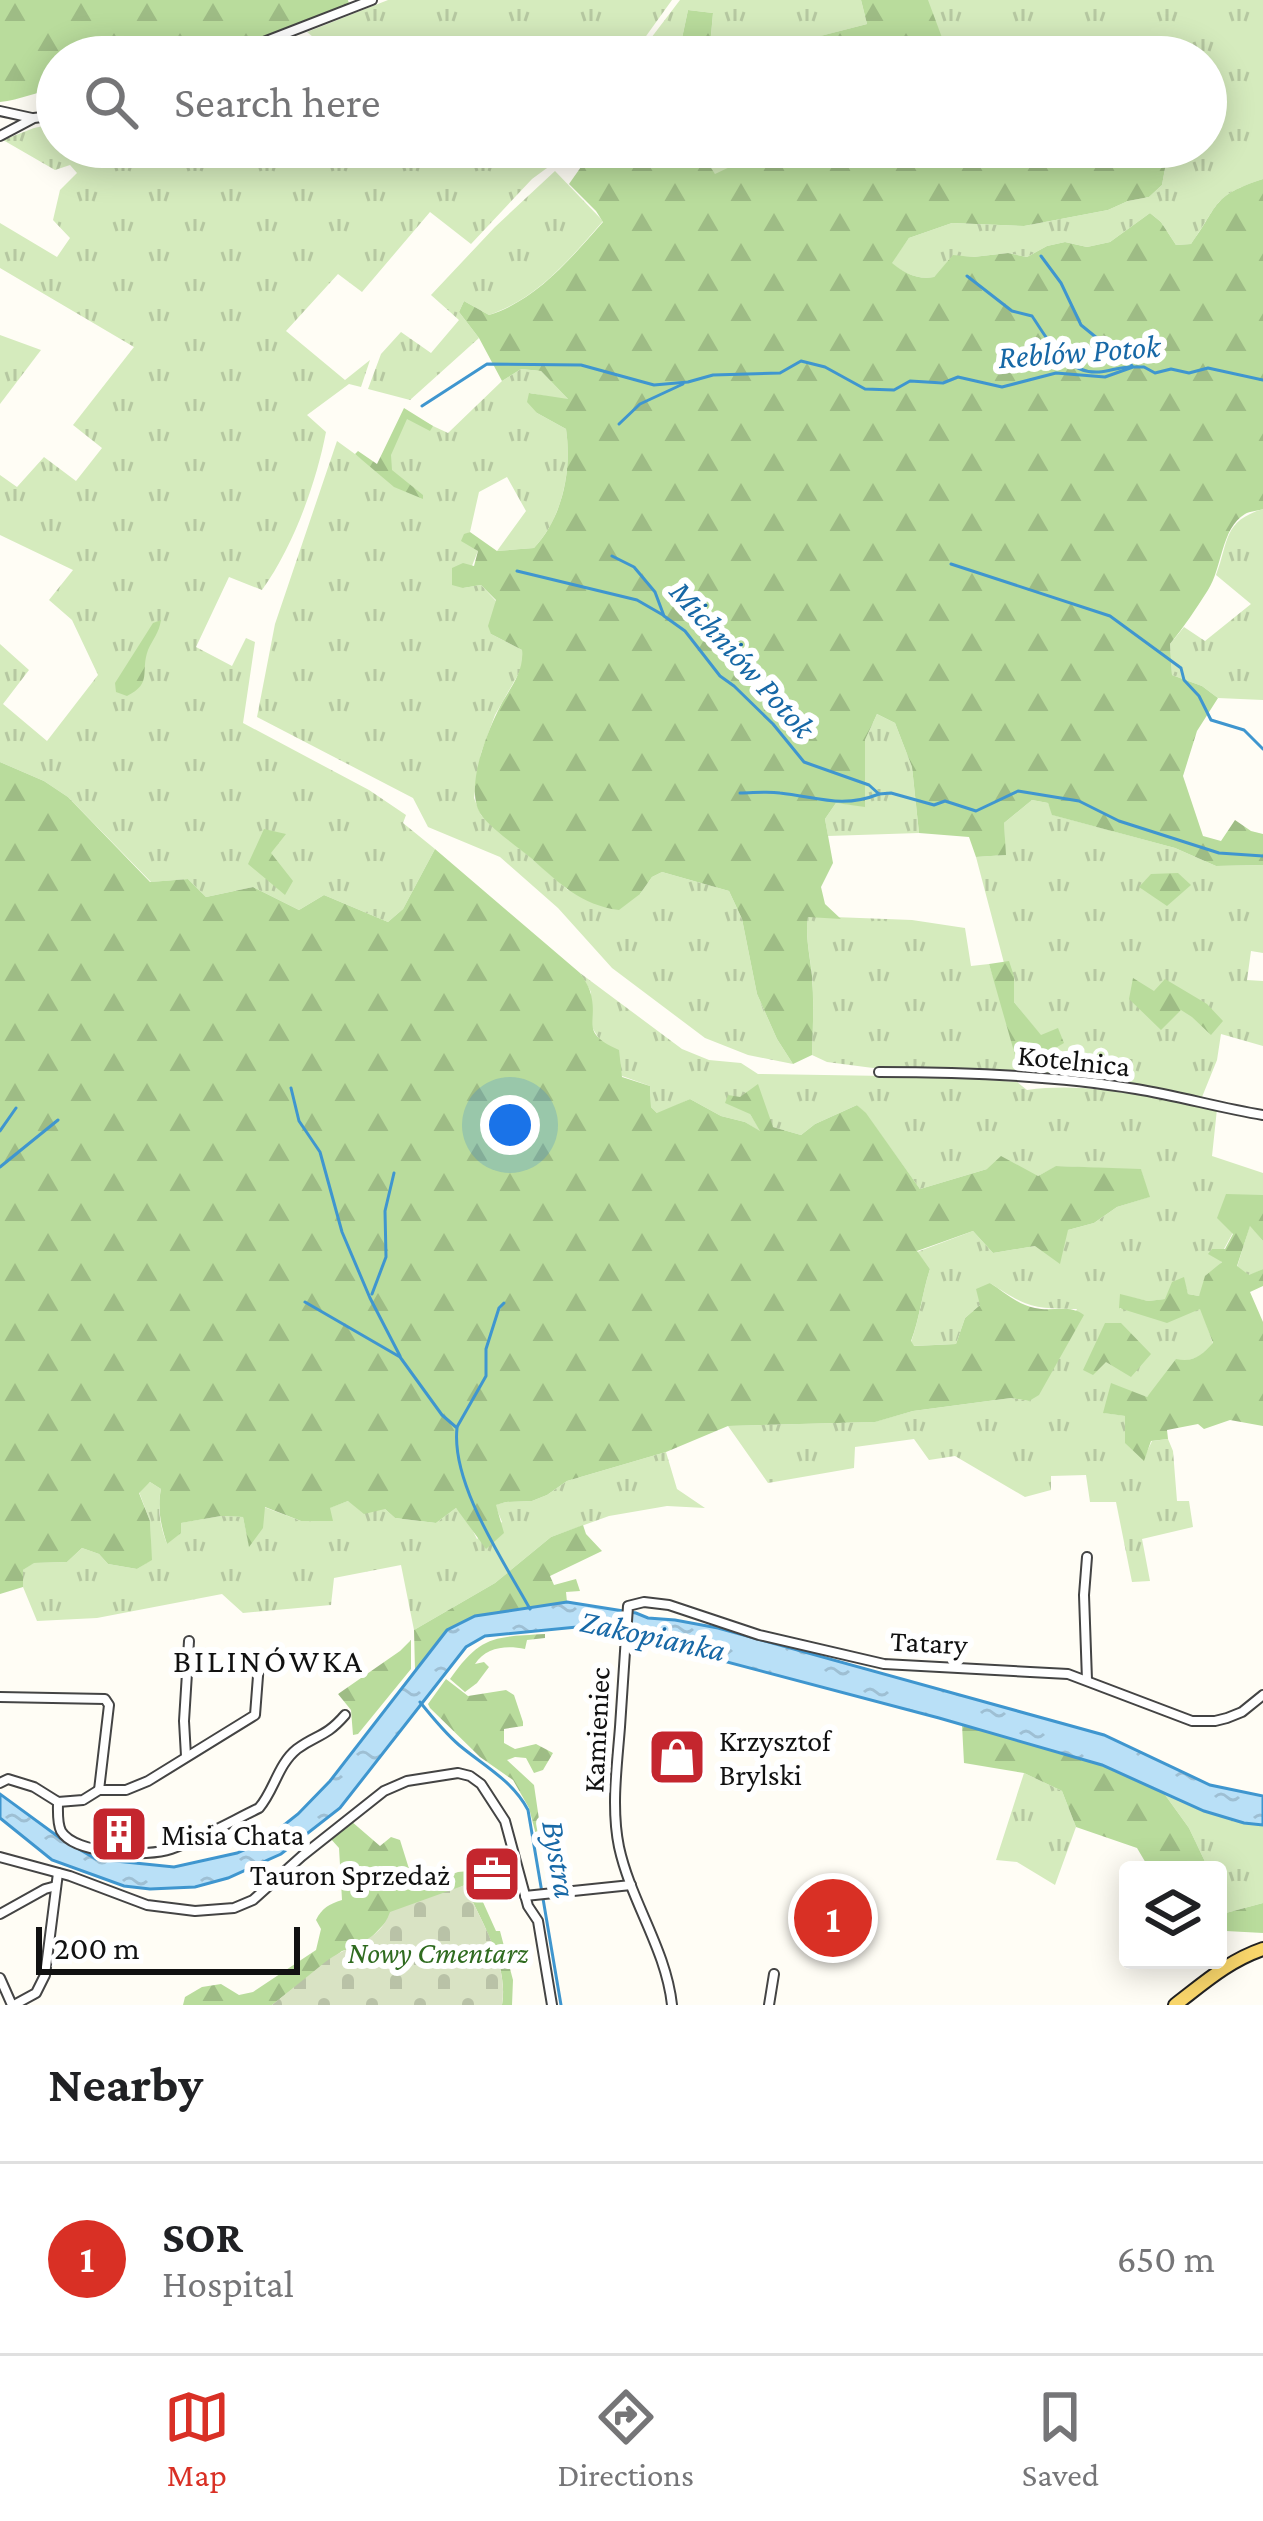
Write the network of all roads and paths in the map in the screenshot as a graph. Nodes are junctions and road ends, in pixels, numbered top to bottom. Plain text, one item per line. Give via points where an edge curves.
1 (372, 0) edge
2 (280, 36) edge
3 (0, 111) edge
4 (34, 118) joint
5 (0, 136) edge
6 (879, 1072) dead end
7 (1263, 1114) edge
8 (1088, 1557) dead end
9 (189, 1641) dead end
10 (626, 1648) joint
11 (259, 1663) dead end
12 (1088, 1680) junction
13 (1263, 1695) edge
14 (0, 1697) edge
15 (345, 1715) dead end
16 (186, 1757) junction
17 (0, 1783) edge
18 (99, 1790) junction
19 (58, 1802) junction
20 (0, 1857) edge
21 (58, 1872) junction
22 (56, 1886) junction
23 (631, 1886) junction
24 (530, 1895) junction
25 (0, 1914) edge
26 (1263, 1949) edge
27 (774, 1974) dead end
28 (0, 1978) edge
29 (1178, 2004) edge
30 (13, 2005) edge
31 (552, 2005) edge
32 (672, 2005) edge
33 (769, 2005) edge

1 - 2 street
3 - 4 street
4 - 5 street
6 - 7 street, Kotelnica via 1086,1083
8 - 12 street
9 - 16 street
10 - 12 street, Tatary via 628,1606 669,1605 897,1666
10 - 23 street, Kamieniec via 615,1793
11 - 16 street via 255,1715
12 - 13 street, Tatary via 1202,1722 1242,1712
14 - 18 street via 105,1699
15 - 19 street via 296,1750 259,1808 168,1850 94,1850 70,1840
16 - 18 street via 126,1790
17 - 19 street via 34,1787
18 - 19 street
20 - 21 street
21 - 22 street
21 - 24 street via 147,1906 234,1908 384,1792 458,1773 481,1784 499,1807
22 - 25 street
22 - 30 street via 45,1975 36,1993
23 - 24 street
23 - 32 street, Kamieniec
24 - 31 street
26 - 29 main road
27 - 33 street
28 - 30 street

